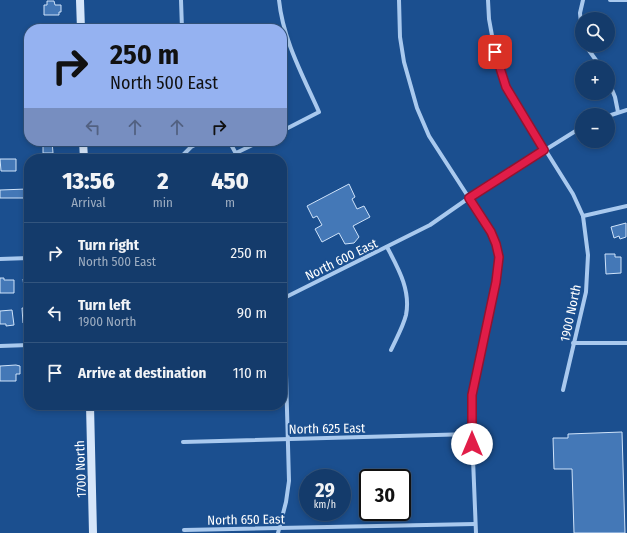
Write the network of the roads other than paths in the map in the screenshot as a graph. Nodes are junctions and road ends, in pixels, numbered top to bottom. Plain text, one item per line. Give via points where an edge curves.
1 (80, 0) edge
2 (182, 0) edge
3 (279, 0) edge
4 (399, 0) edge
5 (488, 0) edge
6 (583, 0) edge
7 (610, 0) edge
8 (627, 0) edge
9 (580, 12) edge
10 (81, 24) edge
11 (182, 24) edge
12 (283, 24) edge
13 (287, 36) edge
14 (615, 97) edge
15 (627, 110) edge
16 (618, 112) junction
17 (615, 113) edge
18 (287, 128) edge
19 (575, 131) edge
20 (193, 146) edge
21 (232, 146) edge
22 (251, 146) edge
23 (544, 150) junction
24 (236, 153) joint
25 (184, 154) edge
26 (469, 198) junction
27 (627, 206) edge
28 (583, 216) junction
29 (387, 247) junction
30 (24, 258) edge
31 (0, 259) edge
32 (287, 297) edge
33 (573, 343) junction
34 (627, 343) edge
35 (24, 345) edge
36 (0, 346) edge
37 (391, 350) dead end
38 (563, 390) dead end
39 (90, 410) edge
40 (287, 410) edge
41 (472, 434) junction
42 (288, 439) junction
43 (183, 442) dead end
44 (475, 524) junction
45 (184, 530) dead end
46 (278, 531) edge
47 (93, 533) edge
48 (476, 533) edge

1 - 10 street
2 - 11 street
3 - 12 street
4 - 26 street via 404,62 417,108 430,136
5 - 23 street, 1900 North via 495,52 506,87
6 - 9 street
7 - 8 street
13 - 18 street via 320,112
14 - 16 street
15 - 16 street
16 - 17 street
19 - 23 street, North 600 East
20 - 25 street
21 - 24 street
22 - 24 street
23 - 26 street, North 600 East
23 - 28 street, 1900 North via 573,194
26 - 29 street, North 600 East via 430,225
26 - 41 street via 491,232 499,257 472,395
27 - 28 street
28 - 33 street, 1900 North via 588,255 586,292
29 - 32 street, North 600 East
29 - 37 street via 404,281 407,300 406,316
30 - 31 street
33 - 34 street
33 - 38 street, 1900 North
35 - 36 street
39 - 47 street, 1700 North
40 - 42 street
41 - 42 street, North 625 East
41 - 44 street
42 - 43 street, North 625 East
42 - 46 street via 289,481
44 - 46 street, North 650 East
44 - 48 street
45 - 46 street, North 650 East

